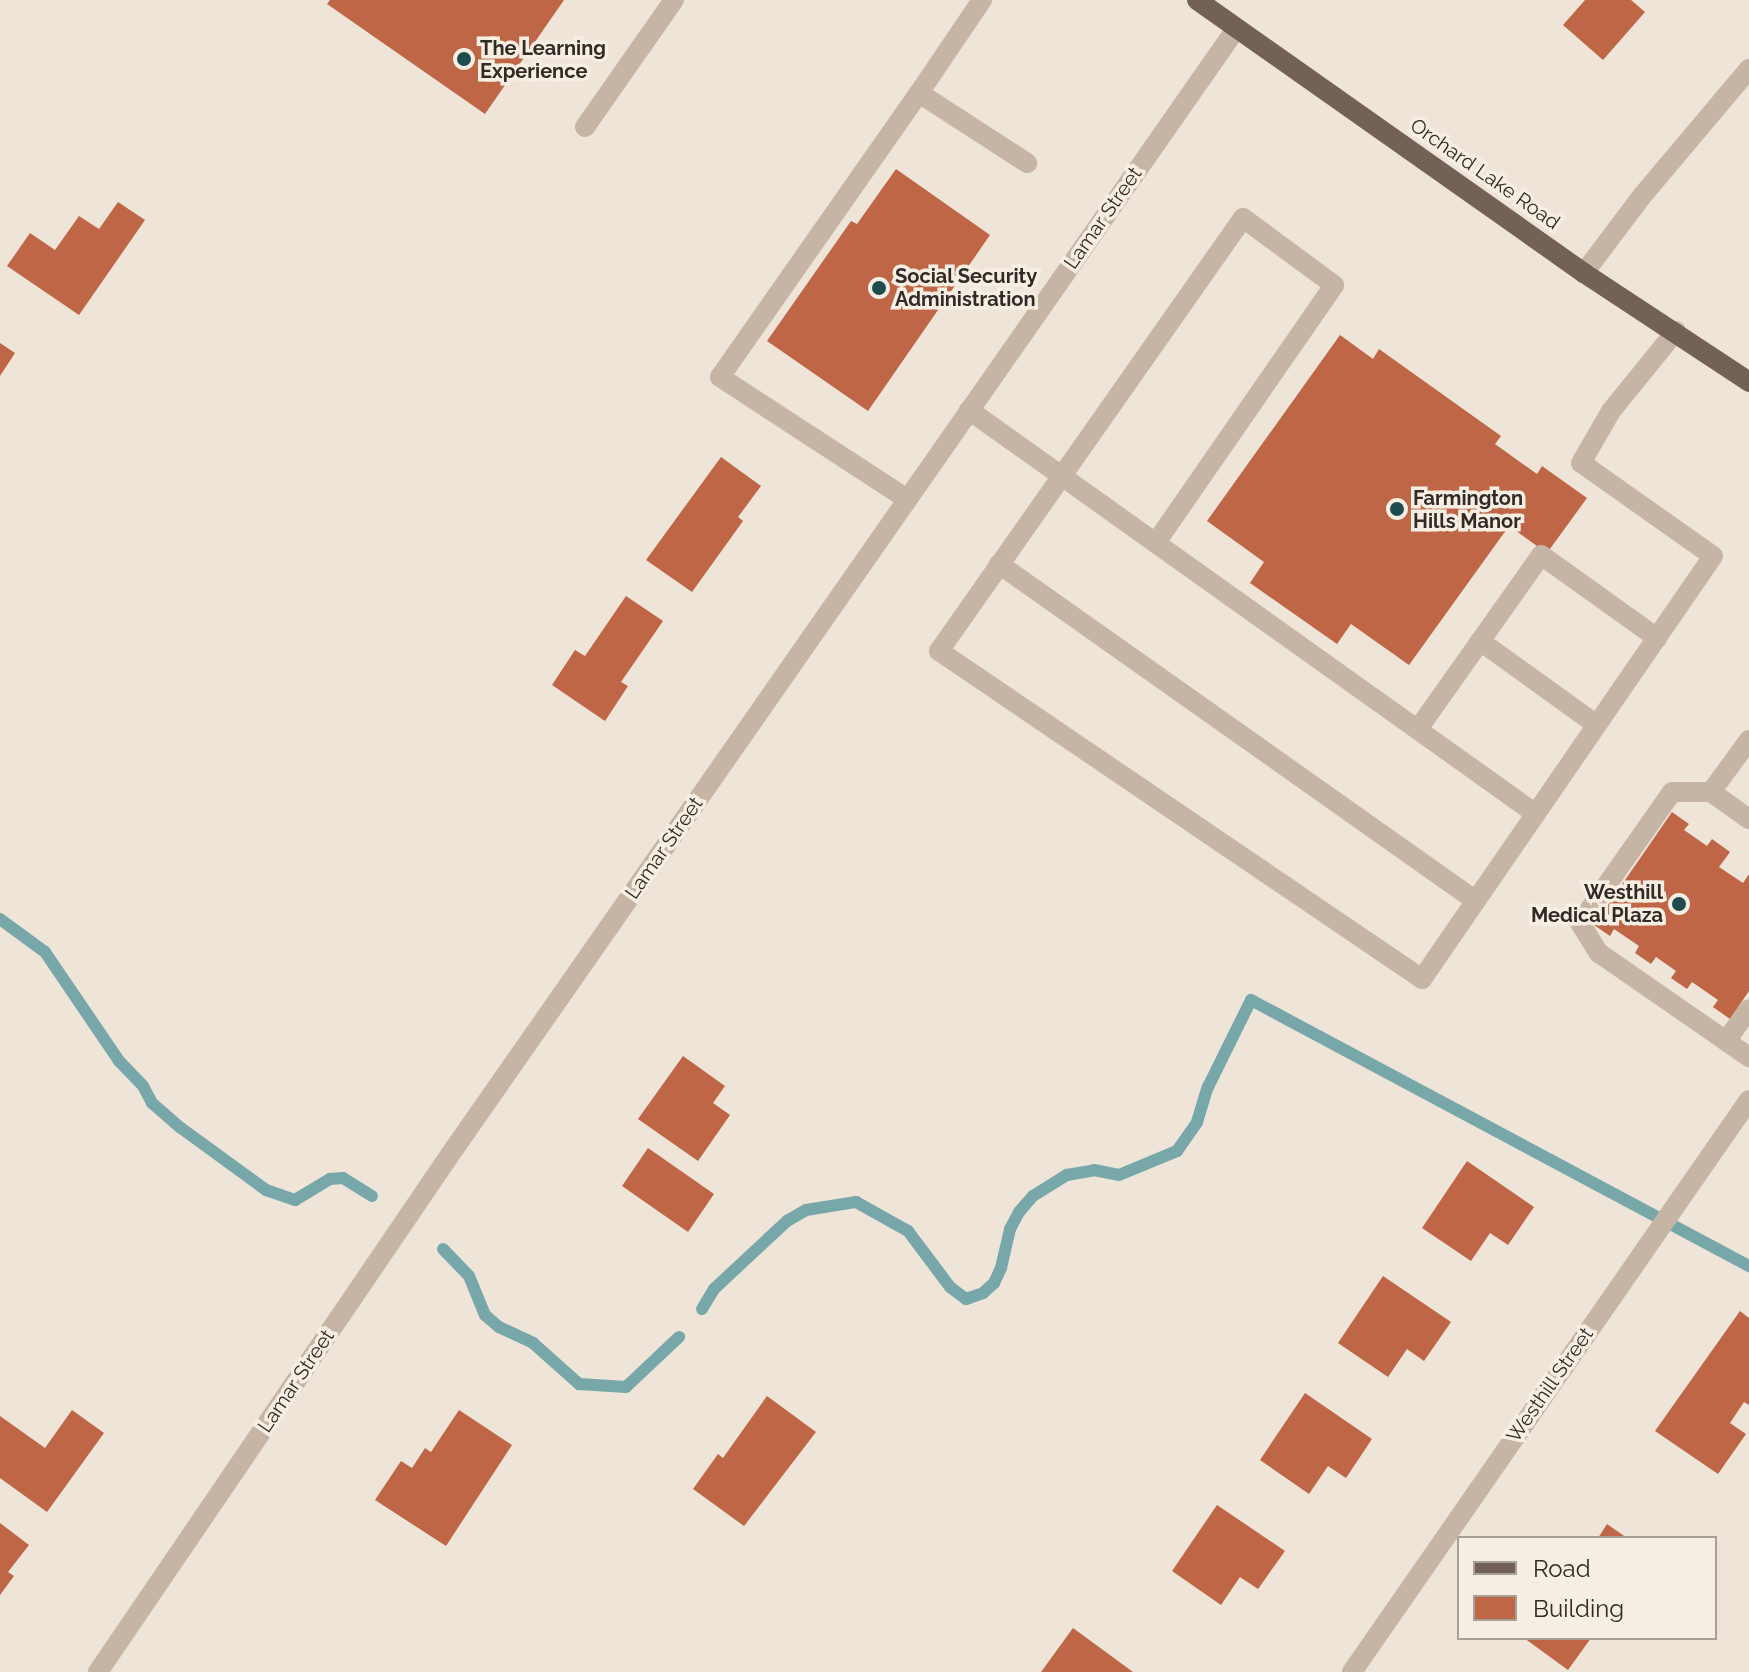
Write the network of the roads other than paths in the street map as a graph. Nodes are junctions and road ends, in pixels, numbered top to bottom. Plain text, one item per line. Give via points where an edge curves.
1 (674, 0) edge
2 (982, 0) edge
3 (1197, 0) edge
4 (1236, 29) junction
5 (1749, 69) edge
6 (919, 93) junction
7 (585, 127) dead end
8 (1027, 163) dead end
9 (1584, 273) junction
10 (1676, 331) junction
11 (1749, 382) edge
12 (969, 410) junction
13 (1060, 474) junction
14 (907, 499) junction
15 (1157, 541) junction
16 (999, 564) junction
17 (1657, 638) junction
18 (1480, 641) junction
19 (1597, 725) junction
20 (1418, 729) junction
21 (1749, 740) edge
22 (1711, 792) junction
23 (1536, 814) junction
24 (1749, 819) edge
25 (1476, 901) junction
26 (1749, 1009) edge
27 (1726, 1041) junction
28 (1749, 1057) edge
29 (1749, 1100) edge
30 (98, 1672) edge
31 (1352, 1672) edge

1 - 7 street
2 - 6 street
3 - 4 main road, Orchard Lake Road
4 - 9 main road, Orchard Lake Road
4 - 12 street, Lamar Street
5 - 9 street
6 - 8 street
6 - 14 street via 720,377
9 - 10 main road, Orchard Lake Road
10 - 11 main road, Orchard Lake Road
10 - 17 street via 1611,411 1581,463 1713,556
12 - 13 street
12 - 14 street, Lamar Street
13 - 15 street
13 - 15 street via 1243,218 1334,285
13 - 16 street
14 - 30 street, Lamar Street
15 - 20 street
16 - 25 street
16 - 25 street via 939,651 1422,979
17 - 18 street via 1541,555
17 - 19 street
18 - 19 street
18 - 20 street
19 - 23 street
20 - 23 street
21 - 22 street
22 - 24 street
22 - 27 street via 1672,792 1580,923 1599,953
23 - 25 street
26 - 27 street
27 - 28 street
29 - 31 street, Westhill Street

